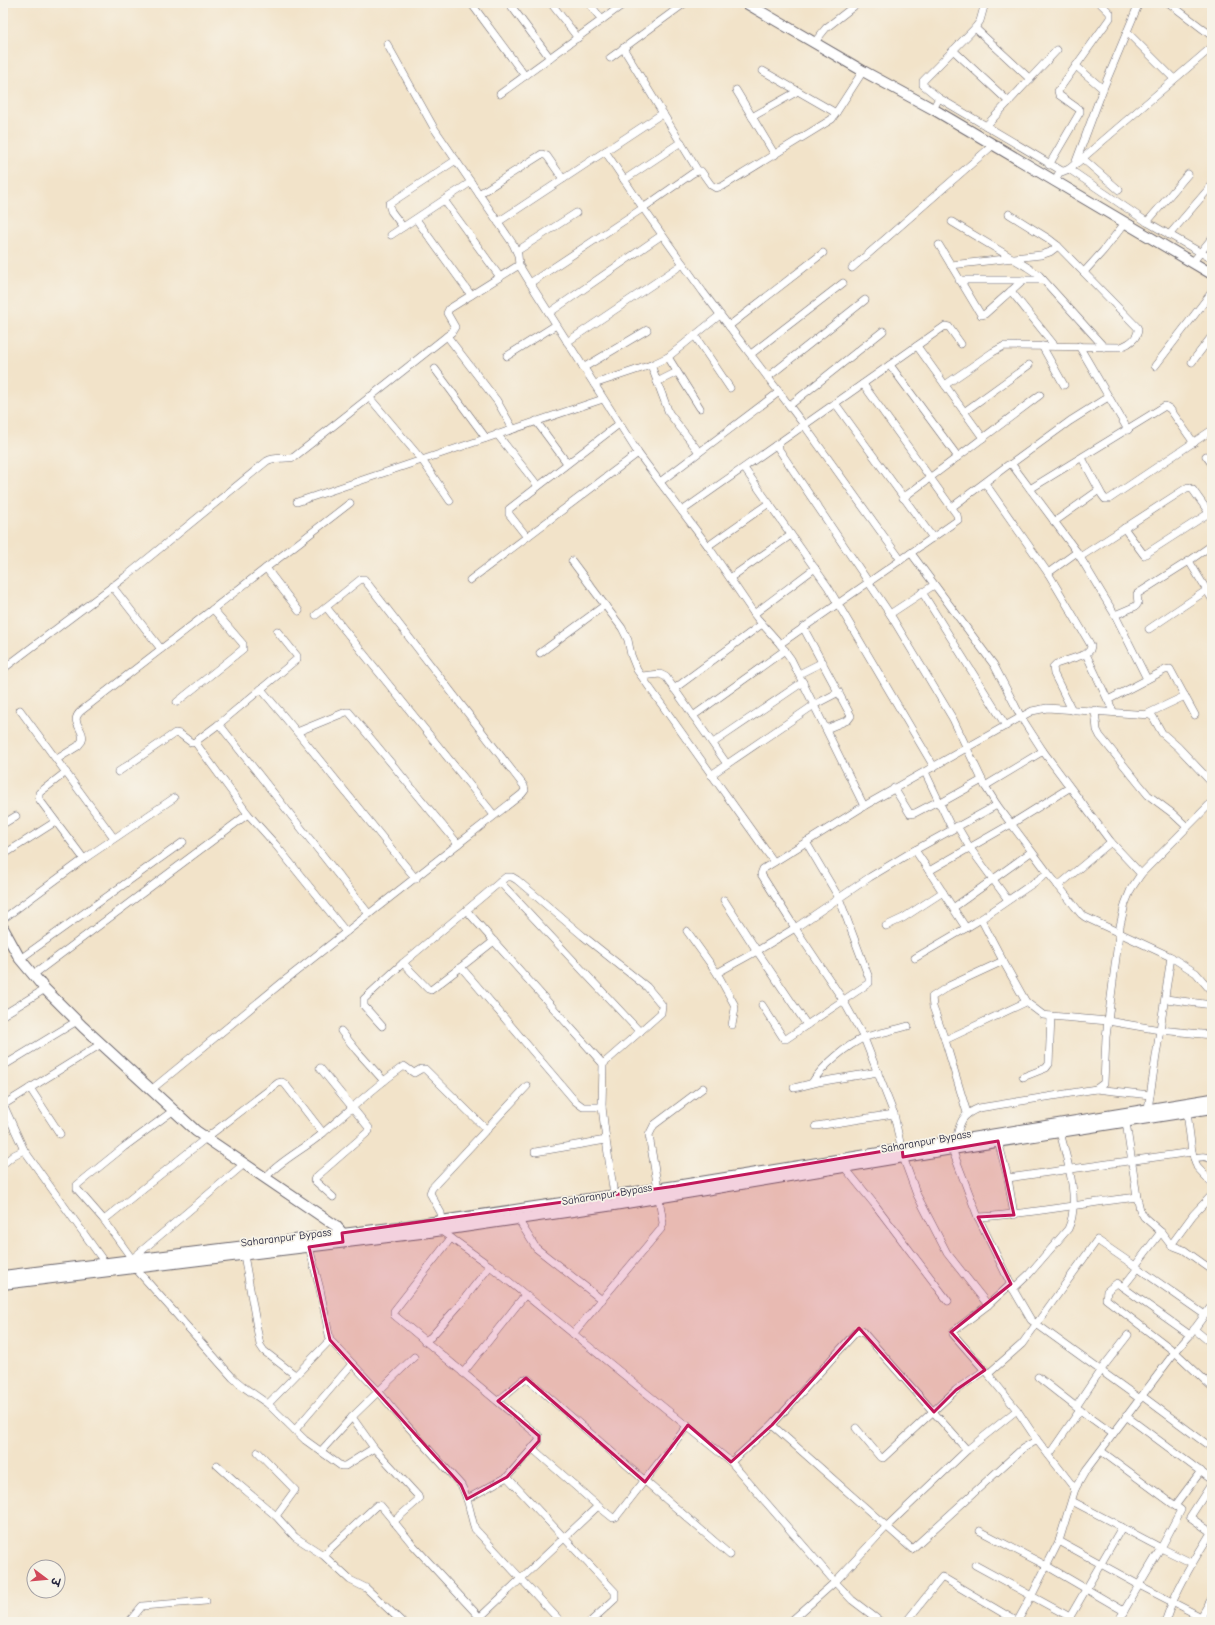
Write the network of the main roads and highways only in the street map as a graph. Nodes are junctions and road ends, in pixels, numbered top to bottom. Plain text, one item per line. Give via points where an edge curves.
1 (746, 3) edge
2 (1212, 274) edge
3 (3, 930) edge
4 (1212, 1099) edge
5 (1212, 1108) edge
6 (954, 1144) junction
7 (903, 1153) junction
8 (658, 1193) junction
9 (634, 1197) junction
10 (440, 1224) junction
11 (342, 1238) junction
12 (134, 1264) junction
13 (3, 1276) edge
14 (3, 1284) edge

1 - 2 main road via 863,71 936,104 993,145 1059,175 1125,223 1196,257
3 - 11 main road via 20,959 45,989 151,1090 206,1138 336,1226
4 - 6 main road
5 - 6 main road, Saharanpur Bypass via 998,1141
6 - 7 main road, Saharanpur Bypass
7 - 8 main road
7 - 8 main road, Saharanpur Bypass via 845,1168
8 - 9 main road, Saharanpur Bypass
9 - 10 main road, Saharanpur Bypass via 518,1219
9 - 10 main road via 614,1195
10 - 11 main road, Saharanpur Bypass
11 - 12 main road
11 - 12 main road, Saharanpur Bypass via 309,1247
12 - 13 main road via 105,1263
12 - 14 main road, Saharanpur Bypass

